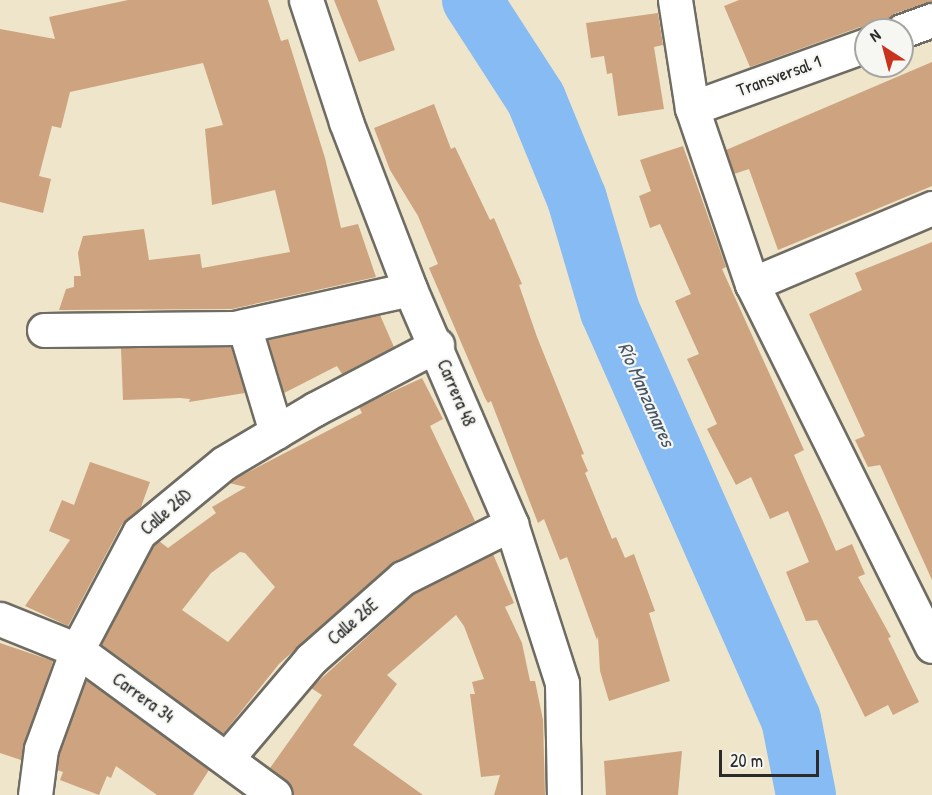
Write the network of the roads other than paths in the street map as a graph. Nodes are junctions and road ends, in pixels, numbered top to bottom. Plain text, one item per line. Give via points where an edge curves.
1 (306, 0) edge
2 (679, 1) edge
3 (932, 20) edge
4 (914, 27) edge
5 (854, 49) edge
6 (692, 108) junction
7 (932, 208) edge
8 (752, 284) junction
9 (410, 289) junction
10 (244, 326) junction
11 (44, 330) dead end
12 (436, 345) junction
13 (276, 432) junction
14 (511, 524) junction
15 (0, 619) edge
16 (932, 646) edge
17 (77, 650) junction
18 (226, 758) junction
19 (35, 795) edge
20 (275, 795) edge
21 (564, 795) edge

1 - 9 street, Carrera 48 via 346,123
2 - 6 street
3 - 4 street
5 - 6 street, Transversal 1
6 - 8 street
7 - 8 street
8 - 16 street
9 - 10 street
9 - 12 street, Carrera 48
10 - 11 street
10 - 13 street
12 - 13 street, Calle 26D
12 - 14 street, Carrera 48
13 - 17 street, Calle 26D via 224,463 139,533
14 - 18 street, Calle 26E via 403,578 311,659
14 - 21 street, Carrera 48 via 562,683
15 - 17 street, Carrera 34
17 - 18 street, Carrera 34
17 - 19 street, Calle 26D via 41,749
18 - 20 street, Carrera 34

